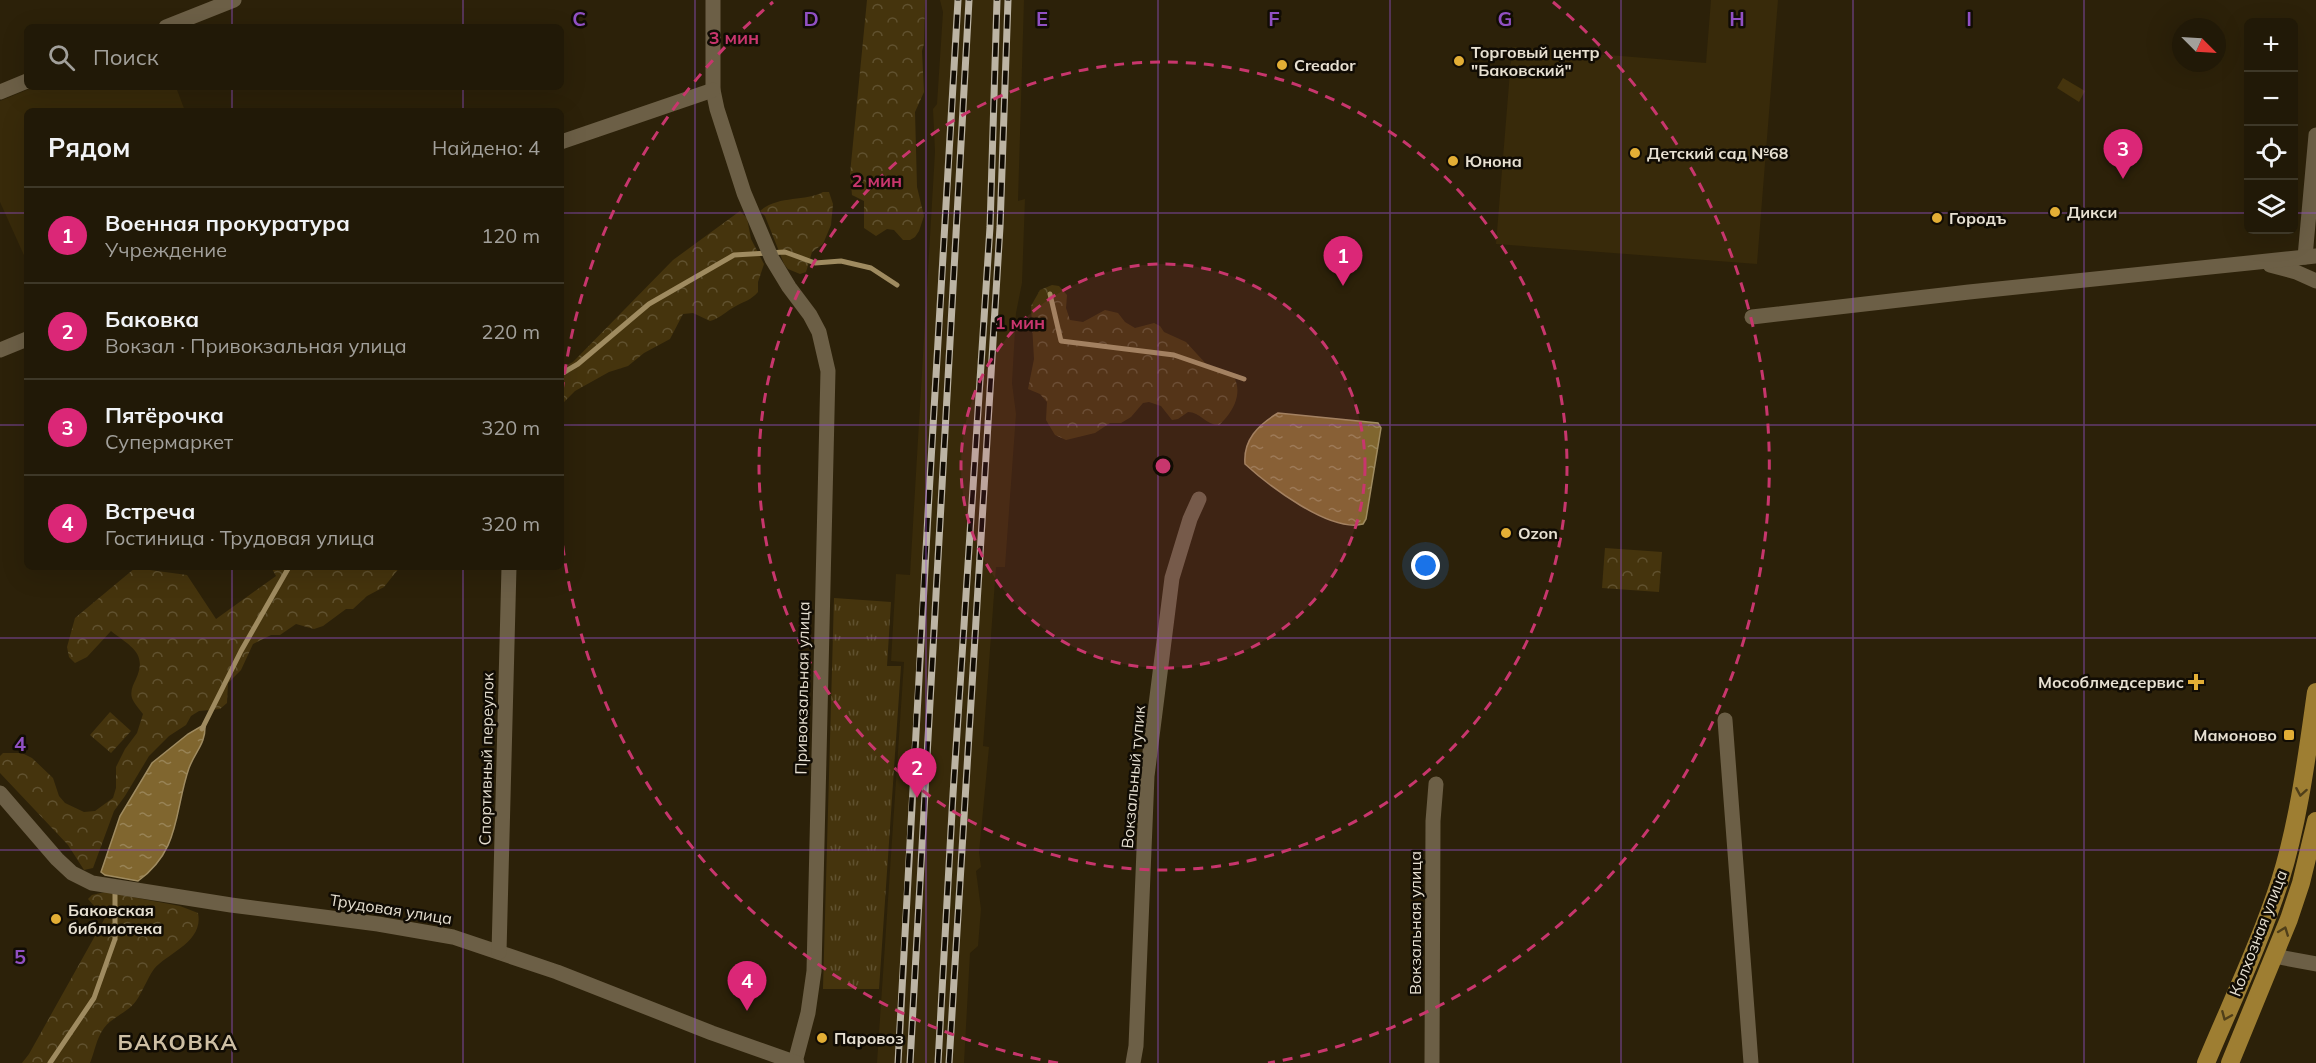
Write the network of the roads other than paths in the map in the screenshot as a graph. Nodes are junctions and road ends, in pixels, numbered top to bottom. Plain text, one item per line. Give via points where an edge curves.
1 (234, 0) edge
2 (713, 0) edge
3 (174, 24) edge
4 (24, 82) edge
5 (713, 90) junction
6 (0, 92) edge
7 (2316, 135) edge
8 (564, 141) edge
9 (2310, 257) edge
10 (2262, 263) junction
11 (2316, 281) edge
12 (1752, 317) dead end
13 (24, 340) edge
14 (0, 350) edge
15 (1199, 499) dead end
16 (509, 570) edge
17 (2316, 692) edge
18 (1725, 720) dead end
19 (1436, 784) dead end
20 (0, 793) edge
21 (2316, 821) edge
22 (499, 952) junction
23 (2274, 956) junction
24 (2316, 964) edge
25 (796, 1063) edge
26 (1133, 1063) edge
27 (1432, 1063) edge
28 (1750, 1063) edge
29 (2206, 1063) edge
30 (2230, 1063) edge

1 - 3 street
2 - 5 street, Привокзальная улица
4 - 6 street
5 - 8 street
5 - 25 street, Привокзальная улица via 744,193 772,259 810,315 825,351 829,406 814,971
7 - 9 street
9 - 10 street
10 - 11 street
10 - 12 street
13 - 14 street
15 - 26 street, Вокзальный тупик via 1172,578 1147,776
16 - 22 street, Спортивный переулок
17 -> 29 main road, Колхозная улица via 2297,809 2280,879
18 - 28 street
19 - 27 street, Вокзальная улица
20 - 22 street, Трудовая улица via 57,859 72,873 92,882 389,925 453,937
23 -> 21 main road, Колхозная улица via 2301,883
22 - 25 street, Трудовая улица
23 - 24 street
23 - 30 main road, Колхозная улица

